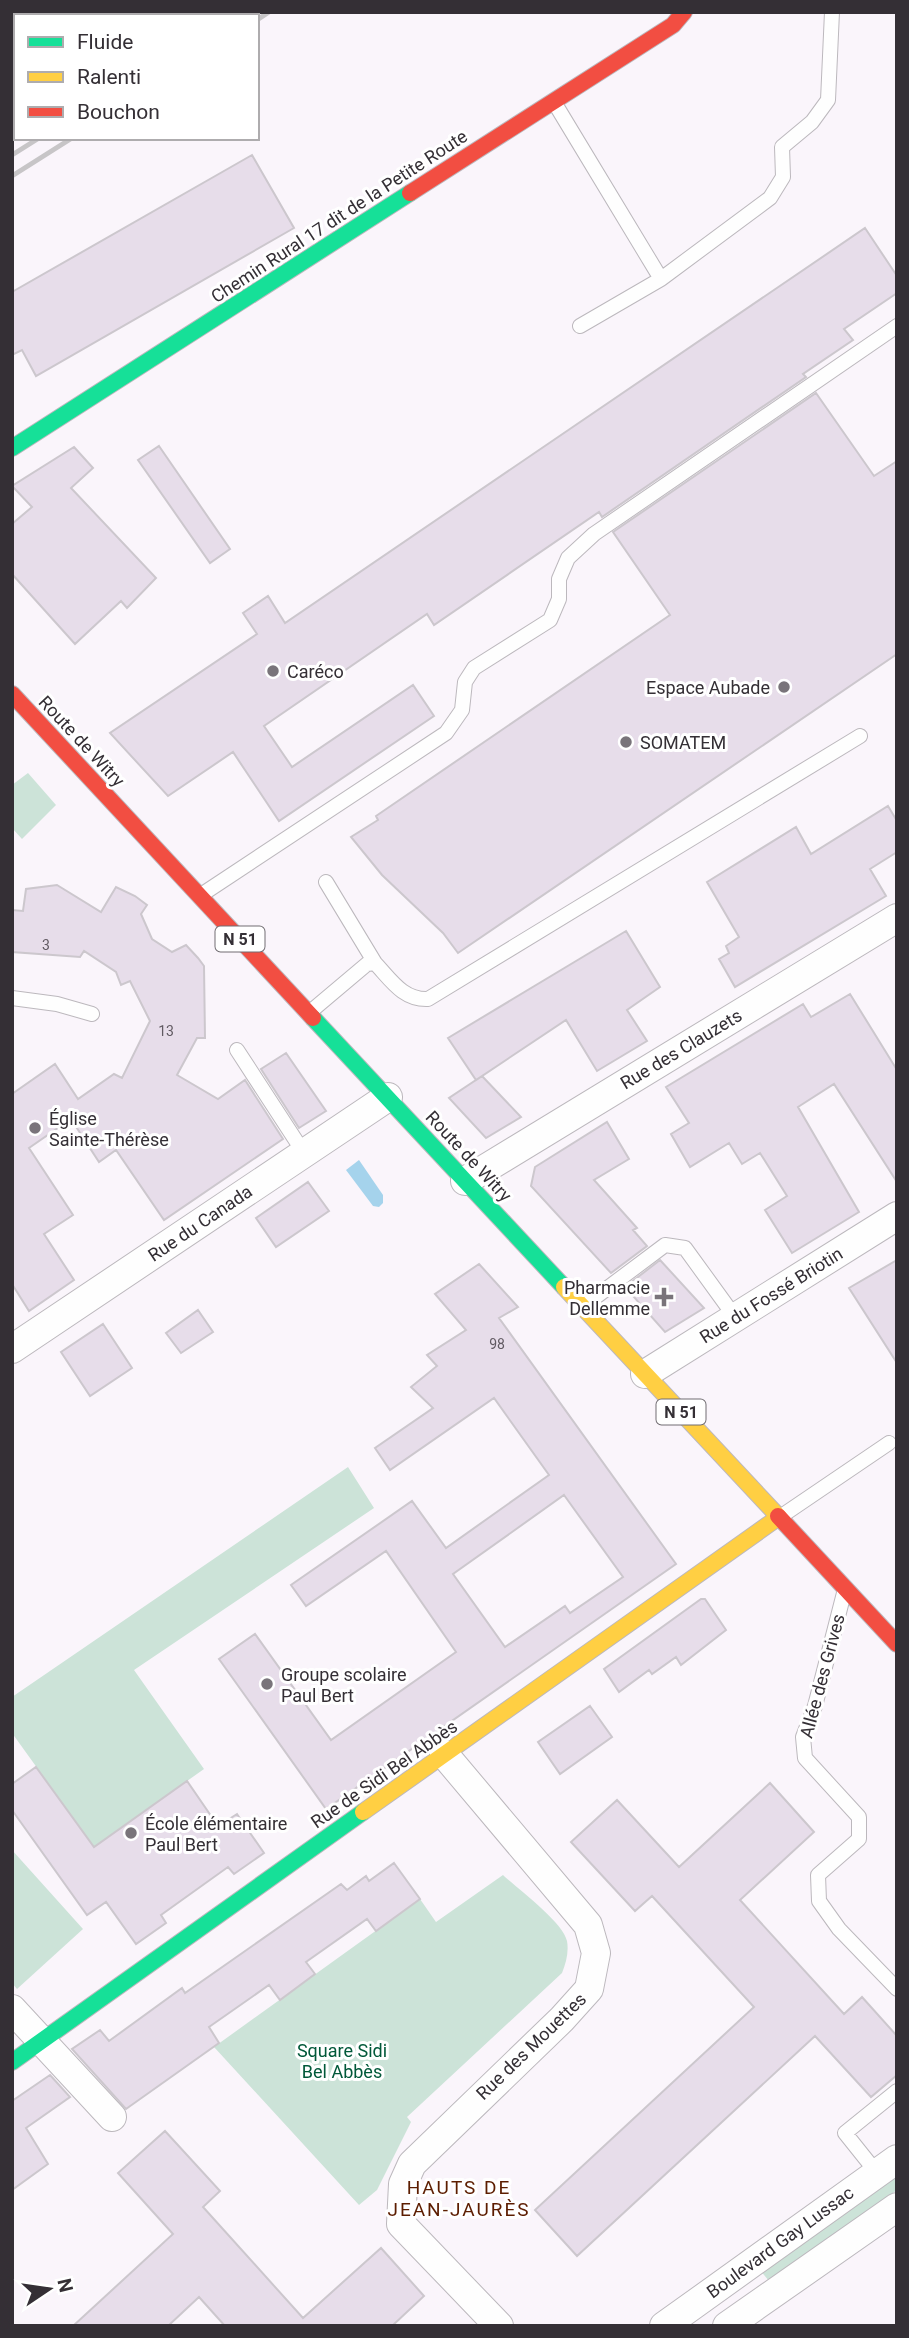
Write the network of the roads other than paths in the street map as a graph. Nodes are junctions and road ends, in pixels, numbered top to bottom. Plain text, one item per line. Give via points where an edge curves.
1 (832, 12) edge
2 (678, 18) edge
3 (554, 101) junction
4 (662, 279) junction
5 (580, 326) dead end
6 (897, 326) edge
7 (12, 448) edge
8 (16, 706) edge
9 (860, 736) dead end
10 (326, 883) dead end
11 (200, 896) junction
12 (897, 918) edge
13 (375, 963) junction
14 (12, 999) edge
15 (309, 1013) junction
16 (92, 1014) dead end
17 (237, 1050) dead end
18 (388, 1097) junction
19 (304, 1153) junction
20 (465, 1181) junction
21 (897, 1216) edge
22 (583, 1307) junction
23 (735, 1317) junction
24 (12, 1349) edge
25 (645, 1374) junction
26 (889, 1443) dead end
27 (779, 1517) junction
28 (845, 1588) junction
29 (897, 1644) edge
30 (444, 1754) junction
31 (897, 1989) edge
32 (12, 2009) edge
33 (42, 2041) junction
34 (12, 2062) edge
35 (897, 2091) edge
36 (111, 2117) dead end
37 (887, 2166) edge
38 (897, 2207) edge
39 (499, 2326) edge
40 (664, 2326) edge
41 (727, 2326) edge

1 - 4 lane via 828,100 812,122 782,147 783,177 770,198
2 - 3 street, Chemin Rural 17 dit de la Petite Route
3 - 4 lane
3 - 7 street, Chemin Rural 17 dit de la Petite Route
4 - 5 lane
6 - 11 lane via 594,534 568,558 550,620 474,668 465,682 462,709 446,733
8 - 11 street, Route de Witry / N 51
9 - 13 lane via 428,999 404,994
10 - 13 lane
11 - 15 street, Route de Witry / N 51
12 - 20 street, Rue des Clauzets
13 - 15 lane via 367,964
14 - 16 lane
15 - 18 street, Route de Witry / N 51
17 - 19 lane
18 - 19 street, Rue du Canada
18 - 20 street, Route de Witry / N 51
19 - 24 street, Rue du Canada
20 - 22 street, Route de Witry / N 51
21 - 23 street, Rue du Fossé Briotin
22 - 23 lane via 666,1245 685,1248
22 - 25 street, Route de Witry / N 51
23 - 25 street, Rue du Fossé Briotin
25 - 27 street, Route de Witry / N 51
26 - 27 lane
27 - 28 street, Route de Witry / N 51
27 - 30 street, Rue de Sidi Bel Abbès
28 - 29 street, Route de Witry / N 51
28 - 31 lane, Allée des Grives via 803,1737 805,1758 859,1817 859,1839 818,1875 819,1901
30 - 33 street, Rue de Sidi Bel Abbès
30 - 39 street, Rue des Mouettes via 588,1925 596,1953 589,1989 444,2130 412,2164 403,2184 401,2224
32 - 33 street
33 - 34 street, Rue de Sidi Bel Abbès
33 - 36 street
35 - 37 lane via 845,2133
37 - 40 street, Boulevard Gay Lussac
38 - 41 street, Boulevard Gay Lussac

